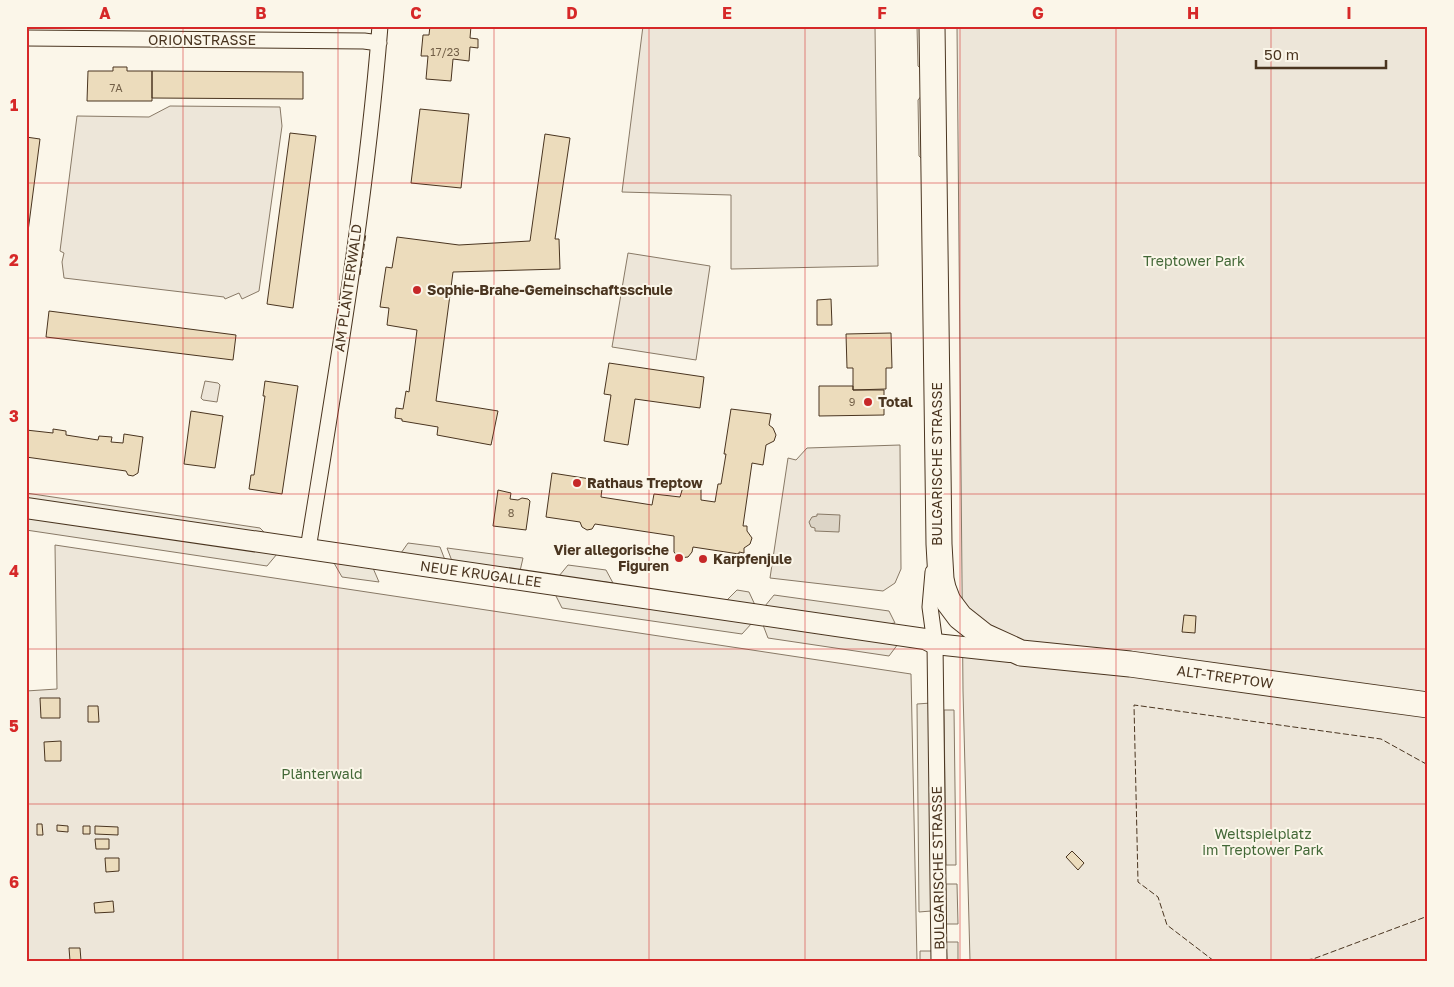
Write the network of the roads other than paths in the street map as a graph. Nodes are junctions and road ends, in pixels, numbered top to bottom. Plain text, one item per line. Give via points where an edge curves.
1 (380, 26) edge
2 (932, 26) edge
3 (26, 38) edge
4 (379, 43) junction
5 (26, 508) edge
6 (939, 544) junction
7 (308, 549) junction
8 (935, 644) junction
9 (1022, 653) junction
10 (1428, 705) edge
11 (939, 961) edge

1 - 4 street, AM PLÄNTERWALD
2 - 6 main road, BULGARISCHE STRASSE
3 - 4 street, ORIONSTRASSE
4 - 7 street, AM PLÄNTERWALD via 344,321
5 - 7 street, NEUE KRUGALLEE
6 - 8 street, BULGARISCHE STRASSE via 931,580 930,607
6 - 9 main road, ALT-TREPTOW via 941,579 947,599 960,617 984,636
7 - 8 street, NEUE KRUGALLEE via 794,619
8 - 9 street, ALT-TREPTOW
8 - 11 street, BULGARISCHE STRASSE
9 - 10 main road, ALT-TREPTOW via 1130,664

